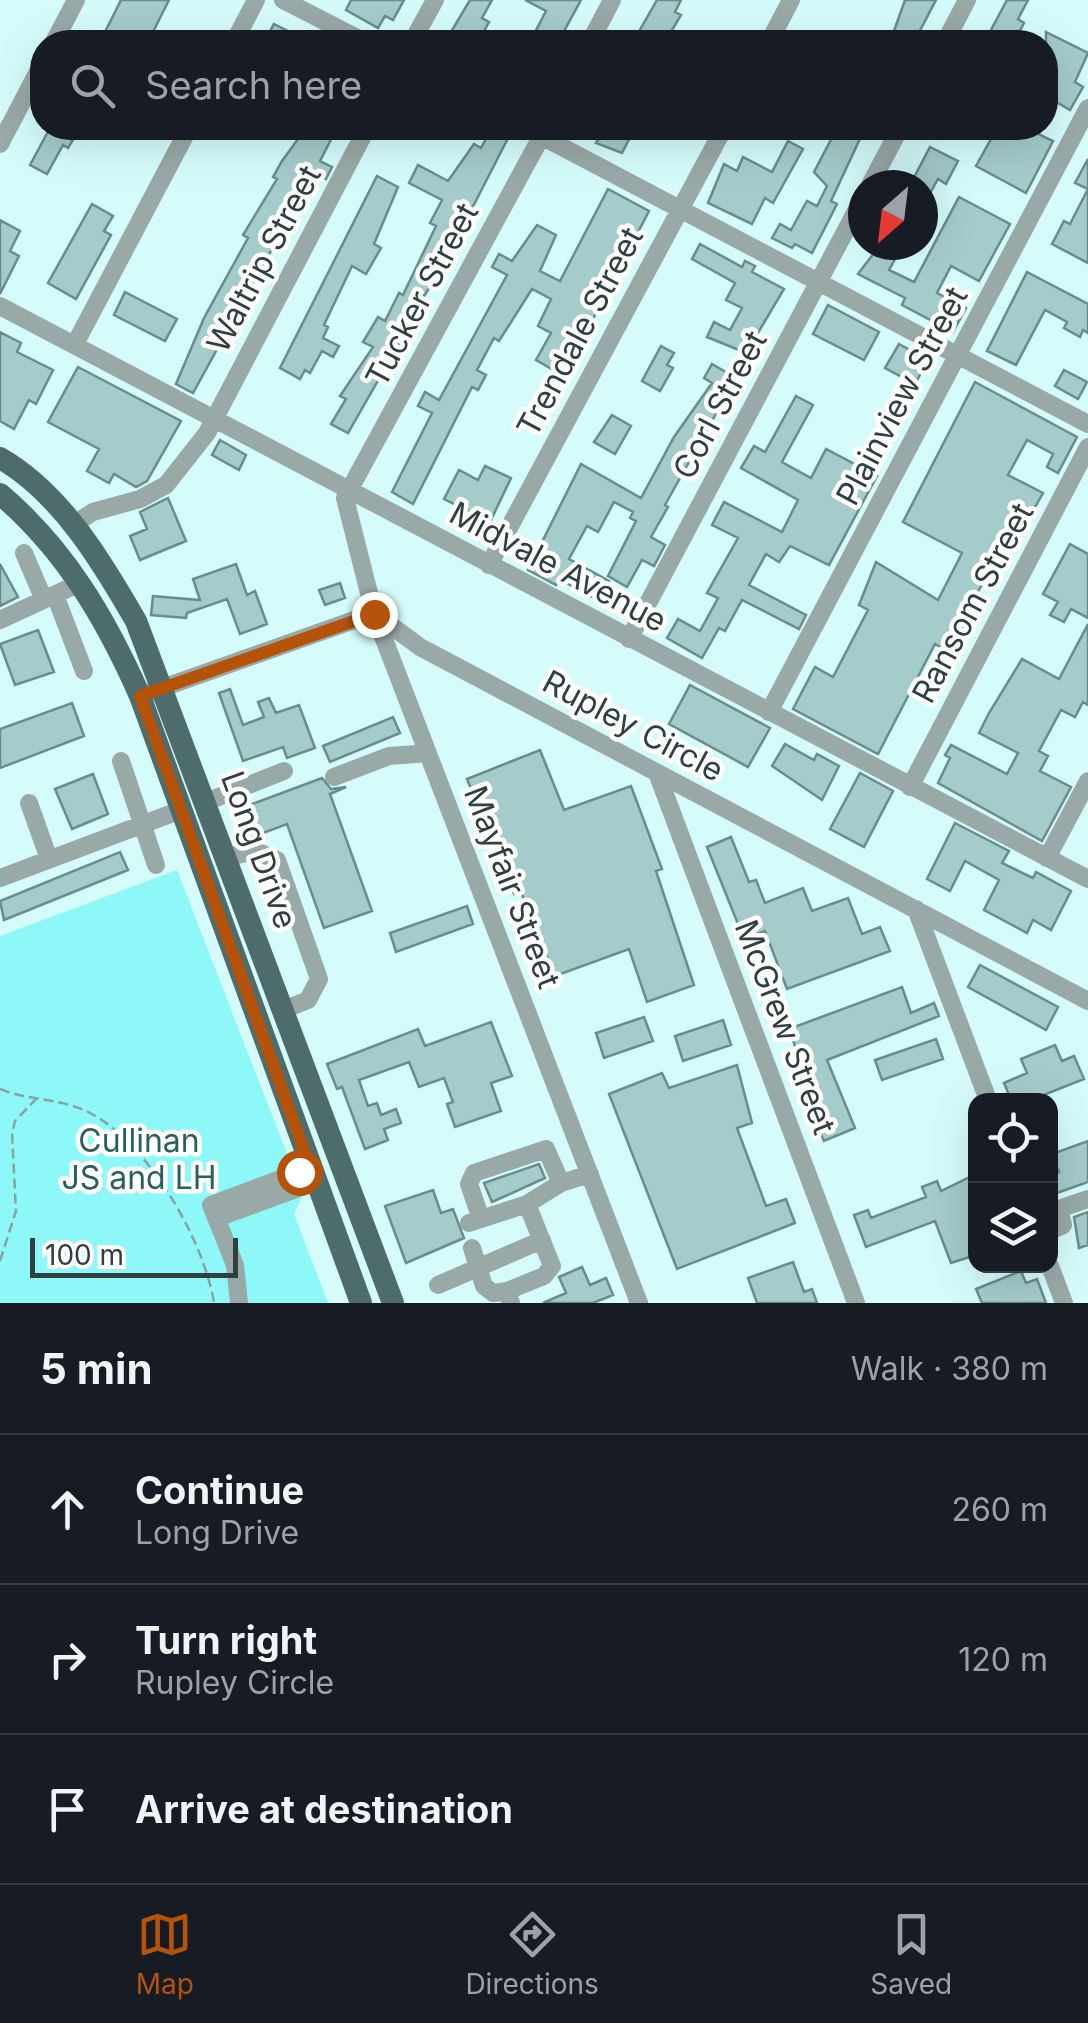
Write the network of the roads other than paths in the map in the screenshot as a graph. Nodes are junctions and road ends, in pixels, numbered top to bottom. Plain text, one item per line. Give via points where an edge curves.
1 (76, 0) edge
2 (256, 0) edge
3 (283, 0) edge
4 (435, 0) edge
5 (612, 0) edge
6 (791, 0) edge
7 (968, 0) edge
8 (60, 30) edge
9 (240, 30) edge
10 (341, 30) edge
11 (419, 30) edge
12 (596, 30) edge
13 (775, 30) edge
14 (952, 30) edge
15 (30, 87) edge
16 (1088, 108) edge
17 (183, 140) edge
18 (361, 140) edge
19 (533, 140) edge
20 (555, 140) edge
21 (717, 140) edge
22 (894, 140) edge
23 (0, 144) edge
24 (878, 170) edge
25 (679, 211) junction
26 (848, 227) edge
27 (819, 282) junction
28 (0, 306) edge
29 (75, 344) junction
30 (958, 355) junction
31 (213, 418) junction
32 (1088, 424) edge
33 (1088, 448) edge
34 (0, 458) edge
35 (348, 489) junction
36 (0, 494) edge
37 (69, 521) junction
38 (44, 536) junction
39 (24, 553) dead end
40 (490, 565) junction
41 (80, 583) junction
42 (50, 598) junction
43 (374, 614) junction
44 (0, 620) edge
45 (629, 639) junction
46 (84, 671) dead end
47 (163, 688) junction
48 (140, 696) junction
49 (769, 712) junction
50 (428, 753) junction
51 (121, 761) dead end
52 (284, 771) dead end
53 (658, 773) junction
54 (334, 778) dead end
55 (1088, 781) edge
56 (910, 787) junction
57 (206, 802) junction
58 (29, 803) dead end
59 (181, 810) junction
60 (142, 825) junction
61 (227, 857) junction
62 (1047, 858) junction
63 (50, 859) junction
64 (199, 859) junction
65 (156, 866) dead end
66 (0, 878) edge
67 (1088, 880) edge
68 (916, 910) junction
69 (1088, 1001) edge
70 (284, 1010) junction
71 (256, 1019) junction
72 (985, 1093) edge
73 (342, 1165) junction
74 (590, 1174) junction
75 (314, 1178) junction
76 (561, 1183) junction
77 (1088, 1199) edge
78 (527, 1204) junction
79 (1058, 1209) edge
80 (542, 1240) junction
81 (472, 1248) dead end
82 (478, 1268) junction
83 (1053, 1273) edge
84 (438, 1285) dead end
85 (509, 1297) edge
86 (637, 1302) edge
87 (238, 1303) edge
88 (361, 1303) edge
89 (393, 1303) edge
90 (856, 1303) edge
91 (1064, 1303) edge

1 - 8 street
2 - 9 street
3 - 10 street
4 - 11 street
5 - 12 street
6 - 13 street
7 - 14 street
15 - 23 street
16 - 30 street, Plainview Street
17 - 29 street
18 - 31 street, Waltrip Street
19 - 35 street, Tucker Street
20 - 25 street
21 - 25 street, Trendale Street
22 - 24 street
25 - 27 street
25 - 40 street, Trendale Street
26 - 27 street, Corl Street
27 - 30 street
27 - 45 street, Corl Street
28 - 29 street, Midvale Avenue
29 - 31 street, Midvale Avenue
30 - 32 street
30 - 49 street, Plainview Street
31 - 35 street, Midvale Avenue
31 - 37 street, Waltrip Street via 166,485
33 - 56 street, Ransom Street
34 - 37 main road, Long Drive
35 - 40 street, Midvale Avenue
35 - 43 street, Mayfair Street
36 - 38 main road, Long Drive
37 - 38 main road
37 - 47 main road, Long Drive via 136,621
38 - 41 main road, Long Drive
39 - 42 street
40 - 45 street, Midvale Avenue
41 - 42 street
41 - 48 main road, Long Drive
42 - 44 street
42 - 46 street
43 - 47 street
43 - 50 street, Mayfair Street
43 - 53 street, Rupley Circle via 420,647
45 - 49 street, Midvale Avenue
47 - 48 street
47 - 57 main road, Long Drive
48 - 59 main road, Long Drive
49 - 56 street, Midvale Avenue
50 - 54 street via 389,756
50 - 74 street, Mayfair Street
51 - 60 street
52 - 57 street
53 - 68 street, Rupley Circle
53 - 90 street, McGrew Street
55 - 62 street
56 - 62 street, Midvale Avenue
57 - 61 main road, Long Drive
58 - 63 street
59 - 60 street
59 - 64 main road, Long Drive
60 - 63 street
60 - 65 street
61 - 64 main road
61 - 70 main road, Long Drive
61 - 70 street via 256,851 276,860 318,978 308,1000
62 - 67 street, Midvale Avenue
63 - 66 street
64 - 71 main road, Long Drive
68 - 69 street, Rupley Circle
68 - 72 street
70 - 71 main road
70 - 73 main road, Long Drive
71 - 75 main road, Long Drive
73 - 75 main road
73 - 89 main road, Long Drive
74 - 76 street
74 - 86 street, Mayfair Street
75 - 87 street via 217,1218 234,1265
75 - 88 main road, Long Drive
76 - 78 street
76 - 78 street via 546,1150 474,1172 469,1184 475,1221
77 - 79 street
78 - 80 street
80 - 82 street
80 - 85 street via 552,1266
81 - 82 street
82 - 84 street
82 - 85 street via 484,1286
83 - 91 street

